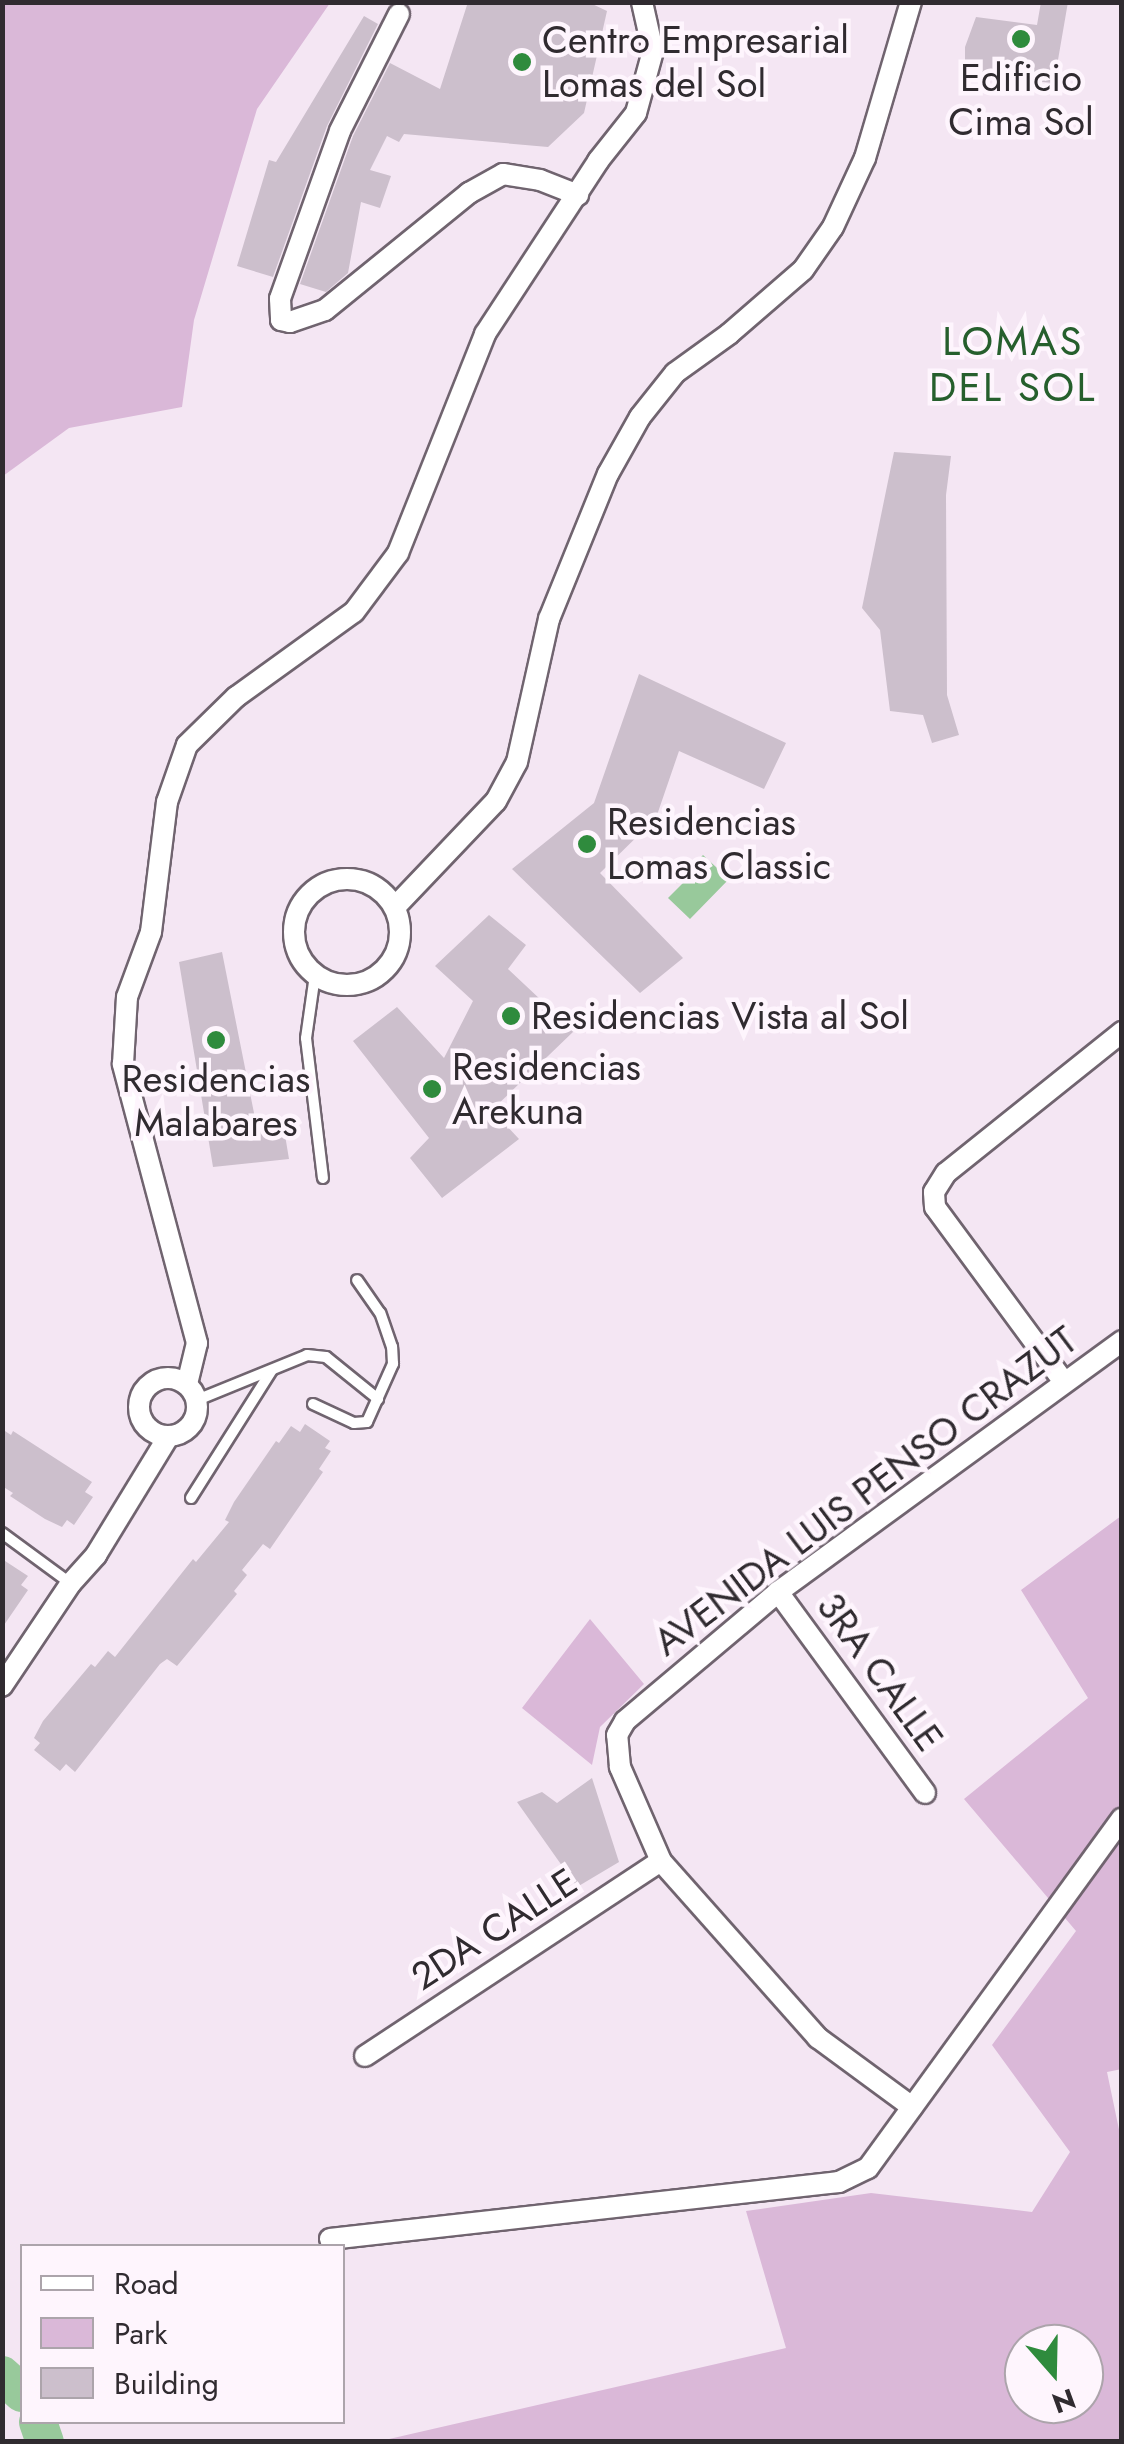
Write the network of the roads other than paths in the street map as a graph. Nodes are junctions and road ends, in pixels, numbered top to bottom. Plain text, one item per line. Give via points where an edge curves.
1 (642, 2) edge
2 (912, 2) edge
3 (399, 14) dead end
4 (578, 195) junction
5 (395, 907) junction
6 (316, 976) junction
7 (1122, 1032) edge
8 (322, 1178) dead end
9 (357, 1280) dead end
10 (1122, 1341) edge
11 (273, 1369) junction
12 (1064, 1382) junction
13 (192, 1392) junction
14 (378, 1399) junction
15 (314, 1404) dead end
16 (168, 1436) junction
17 (192, 1498) dead end
18 (2, 1533) edge
19 (71, 1583) junction
20 (778, 1592) junction
21 (2, 1686) edge
22 (925, 1794) dead end
23 (1122, 1818) edge
24 (660, 1861) junction
25 (365, 2056) dead end
26 (912, 2108) junction
27 (330, 2238) dead end

1 - 4 street via 653,51 636,113
2 - 5 street via 866,158 832,228 803,270 674,373 640,417 608,474 549,620 518,762 496,800
3 - 4 street via 340,131 285,283 281,320 324,310 469,192 503,174
4 - 13 street via 486,334 398,553 354,612 236,698 187,745 168,802 151,932 127,997 123,1064 197,1343
5 - 6 street via 400,942 382,972 349,986
5 - 6 street via 369,883 352,878 319,886 297,913 293,941
6 - 8 lane via 306,1038
7 - 12 street via 946,1173 934,1192 935,1208
9 - 14 lane via 380,1313 392,1347
10 - 12 street, AVENIDA LUIS PENSO CRAZUT
11 - 13 lane
11 - 14 lane via 307,1355 326,1357
11 - 17 lane
12 - 20 street, AVENIDA LUIS PENSO CRAZUT
13 - 16 street via 190,1427
13 - 16 street via 158,1379 139,1401 146,1428
14 - 15 lane via 367,1422
16 - 19 street via 96,1555
18 - 19 lane
19 - 21 street
20 - 22 street, 3RA CALLE
20 - 24 street, AVENIDA LUIS PENSO CRAZUT via 617,1734 620,1767
23 - 26 street
24 - 25 street, 2DA CALLE
24 - 26 street, AVENIDA LUIS PENSO CRAZUT via 818,2038
26 - 27 street via 868,2168 840,2182

